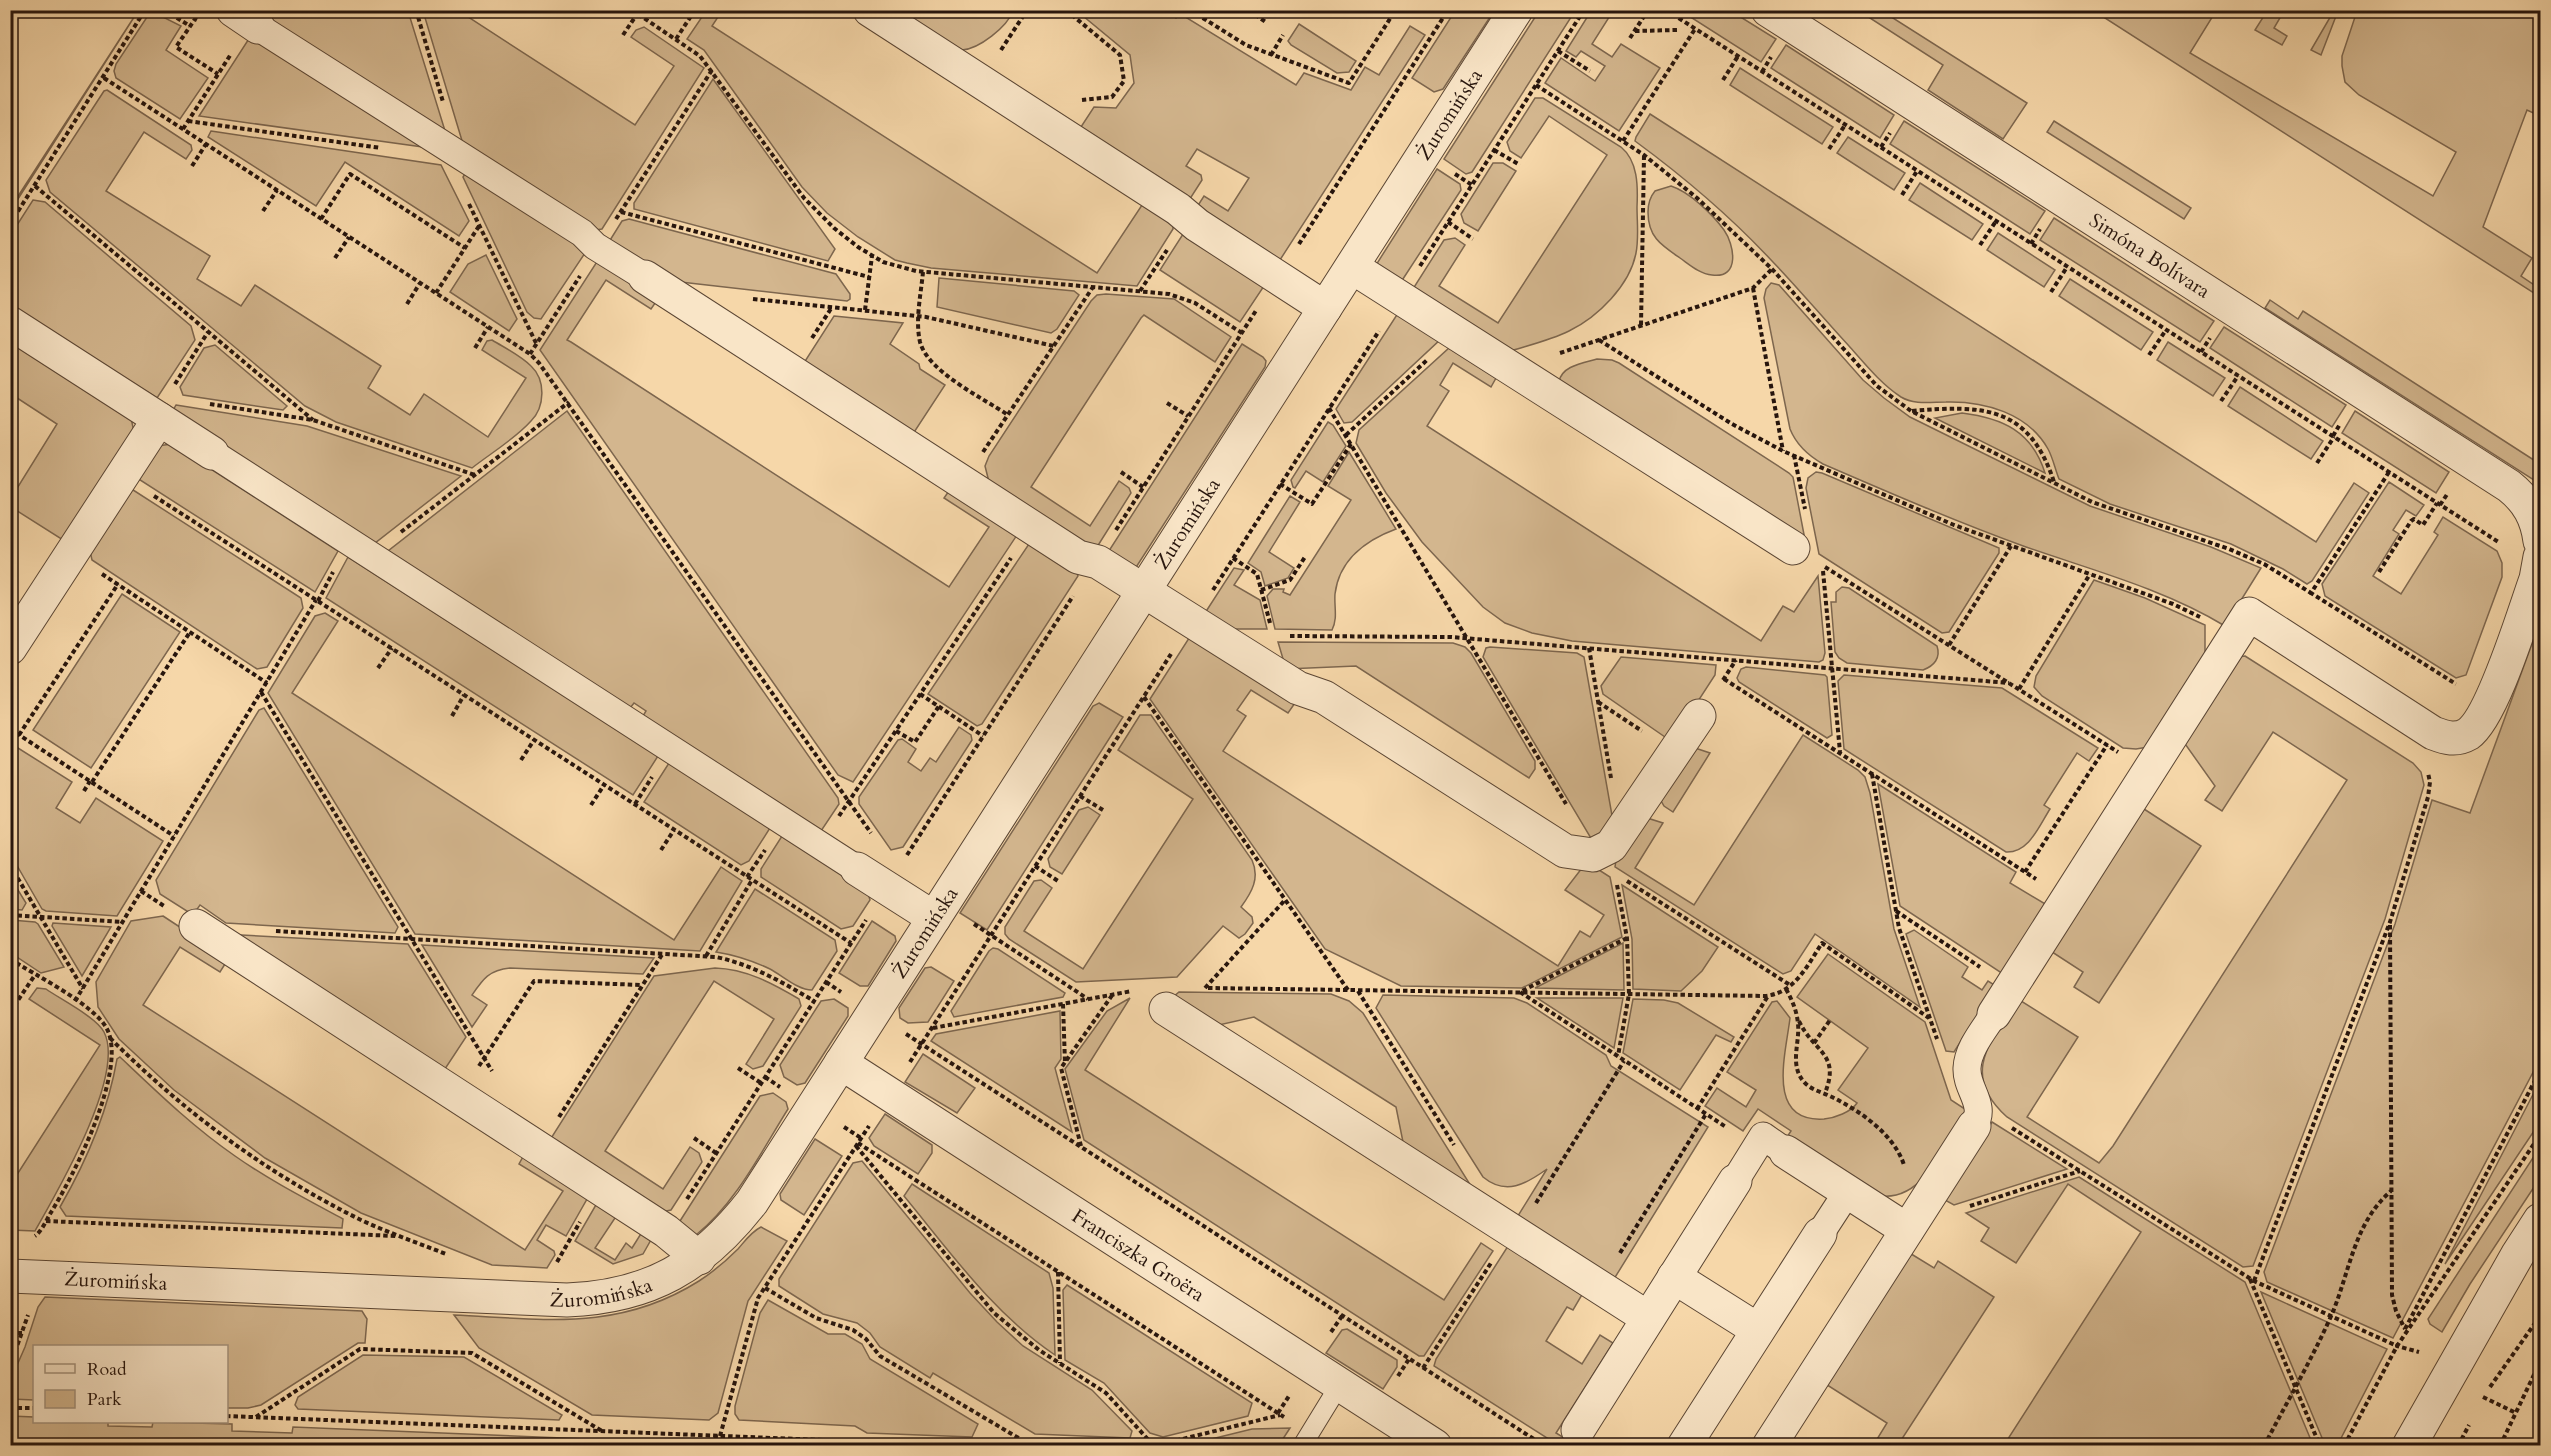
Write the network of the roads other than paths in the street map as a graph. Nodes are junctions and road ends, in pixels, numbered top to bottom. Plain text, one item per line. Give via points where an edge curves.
1 (870, 10) edge
2 (1516, 10) edge
3 (1768, 10) edge
4 (243, 28) edge
5 (1352, 267) junction
6 (645, 277) joint
7 (1325, 308) junction
8 (10, 323) edge
9 (160, 411) junction
10 (212, 453) joint
11 (2541, 541) edge
12 (1793, 548) road end
13 (2541, 557) edge
14 (1144, 590) junction
15 (10, 648) edge
16 (1700, 716) dead end
17 (857, 869) joint
18 (939, 911) junction
19 (196, 926) dead end
20 (2003, 1001) joint
21 (1166, 1009) dead end
22 (841, 1063) junction
23 (1977, 1116) joint
24 (1771, 1149) joint
25 (1735, 1181) joint
26 (1848, 1191) junction
27 (2541, 1220) edge
28 (1911, 1224) junction
29 (1820, 1234) joint
30 (699, 1258) junction
31 (10, 1276) edge
32 (1674, 1277) junction
33 (1648, 1318) junction
34 (1758, 1330) junction
35 (1340, 1384) junction
36 (1578, 1430) dead end
37 (1302, 1446) edge
38 (1435, 1446) edge
39 (1684, 1446) edge
40 (1769, 1446) edge
41 (2409, 1446) edge

1 - 7 street
2 - 5 street, Żuromińska
3 - 11 street, Simóna Bolívara via 2478,466 2518,494 2535,517
4 - 6 street via 455,153
5 - 7 street, Żuromińska
5 - 12 street
6 - 14 street via 1078,557 1095,562
7 - 14 street, Żuromińska
8 - 9 street
9 - 10 street
9 - 15 street
10 - 17 street
13 - 20 street via 2487,712 2468,734 2454,739 2433,733 2249,614
14 - 16 street via 1298,688 1324,697 1560,848 1578,855 1611,854
14 - 18 street, Żuromińska
17 - 18 street via 886,888
18 - 22 street, Żuromińska
19 - 30 street via 600,1187
20 - 23 street via 1970,1052 1967,1074
21 - 33 street
22 - 30 street, Żuromińska via 752,1202
22 - 35 street, Franciszka Groëra
23 - 28 street
24 - 25 street
24 - 26 street
25 - 32 street
26 - 28 street
26 - 29 street
27 - 41 street
28 - 40 street
29 - 34 street
30 - 31 street, Żuromińska via 677,1273 637,1290 589,1300
32 - 33 street
32 - 34 street
33 - 36 street
34 - 39 street
35 - 37 lane
35 - 38 street, Franciszka Groëra

